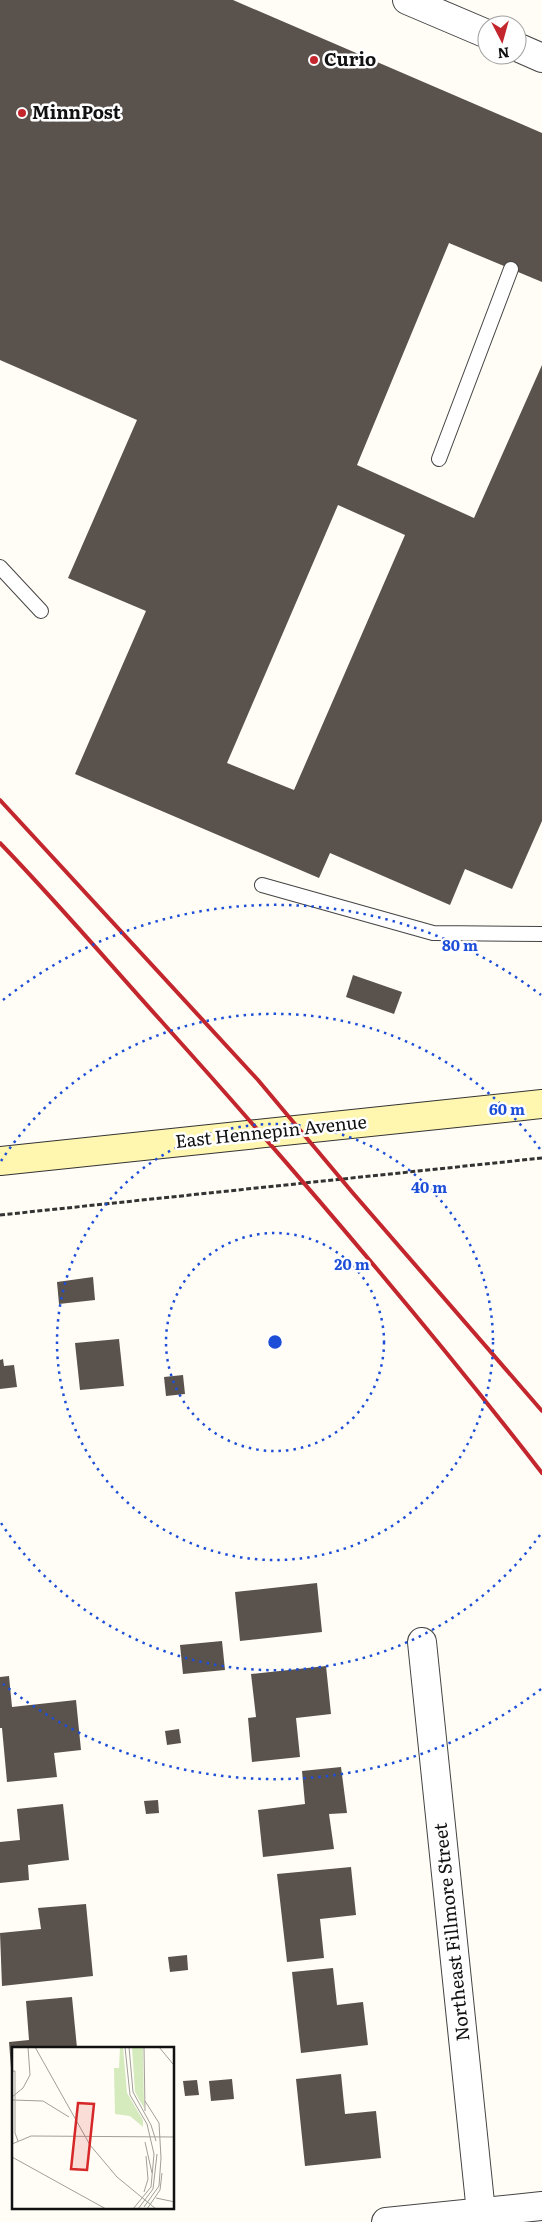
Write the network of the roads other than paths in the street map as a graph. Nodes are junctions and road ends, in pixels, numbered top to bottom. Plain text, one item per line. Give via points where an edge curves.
1 (407, 0) edge
2 (477, 30) edge
3 (527, 51) edge
4 (542, 58) edge
5 (511, 270) dead end
6 (439, 459) dead end
7 (0, 567) edge
8 (41, 611) dead end
9 (262, 885) dead end
10 (542, 934) edge
11 (542, 1104) edge
12 (0, 1161) edge
13 (422, 1642) dead end
14 (542, 2206) edge
15 (481, 2217) edge
16 (386, 2222) edge

1 - 2 street
3 - 4 street
5 - 6 lane
7 - 8 lane
9 - 10 lane via 433,933
11 - 12 main road, East Hennepin Avenue
13 - 15 street, Northeast Fillmore Street
14 - 15 street
15 - 16 street

